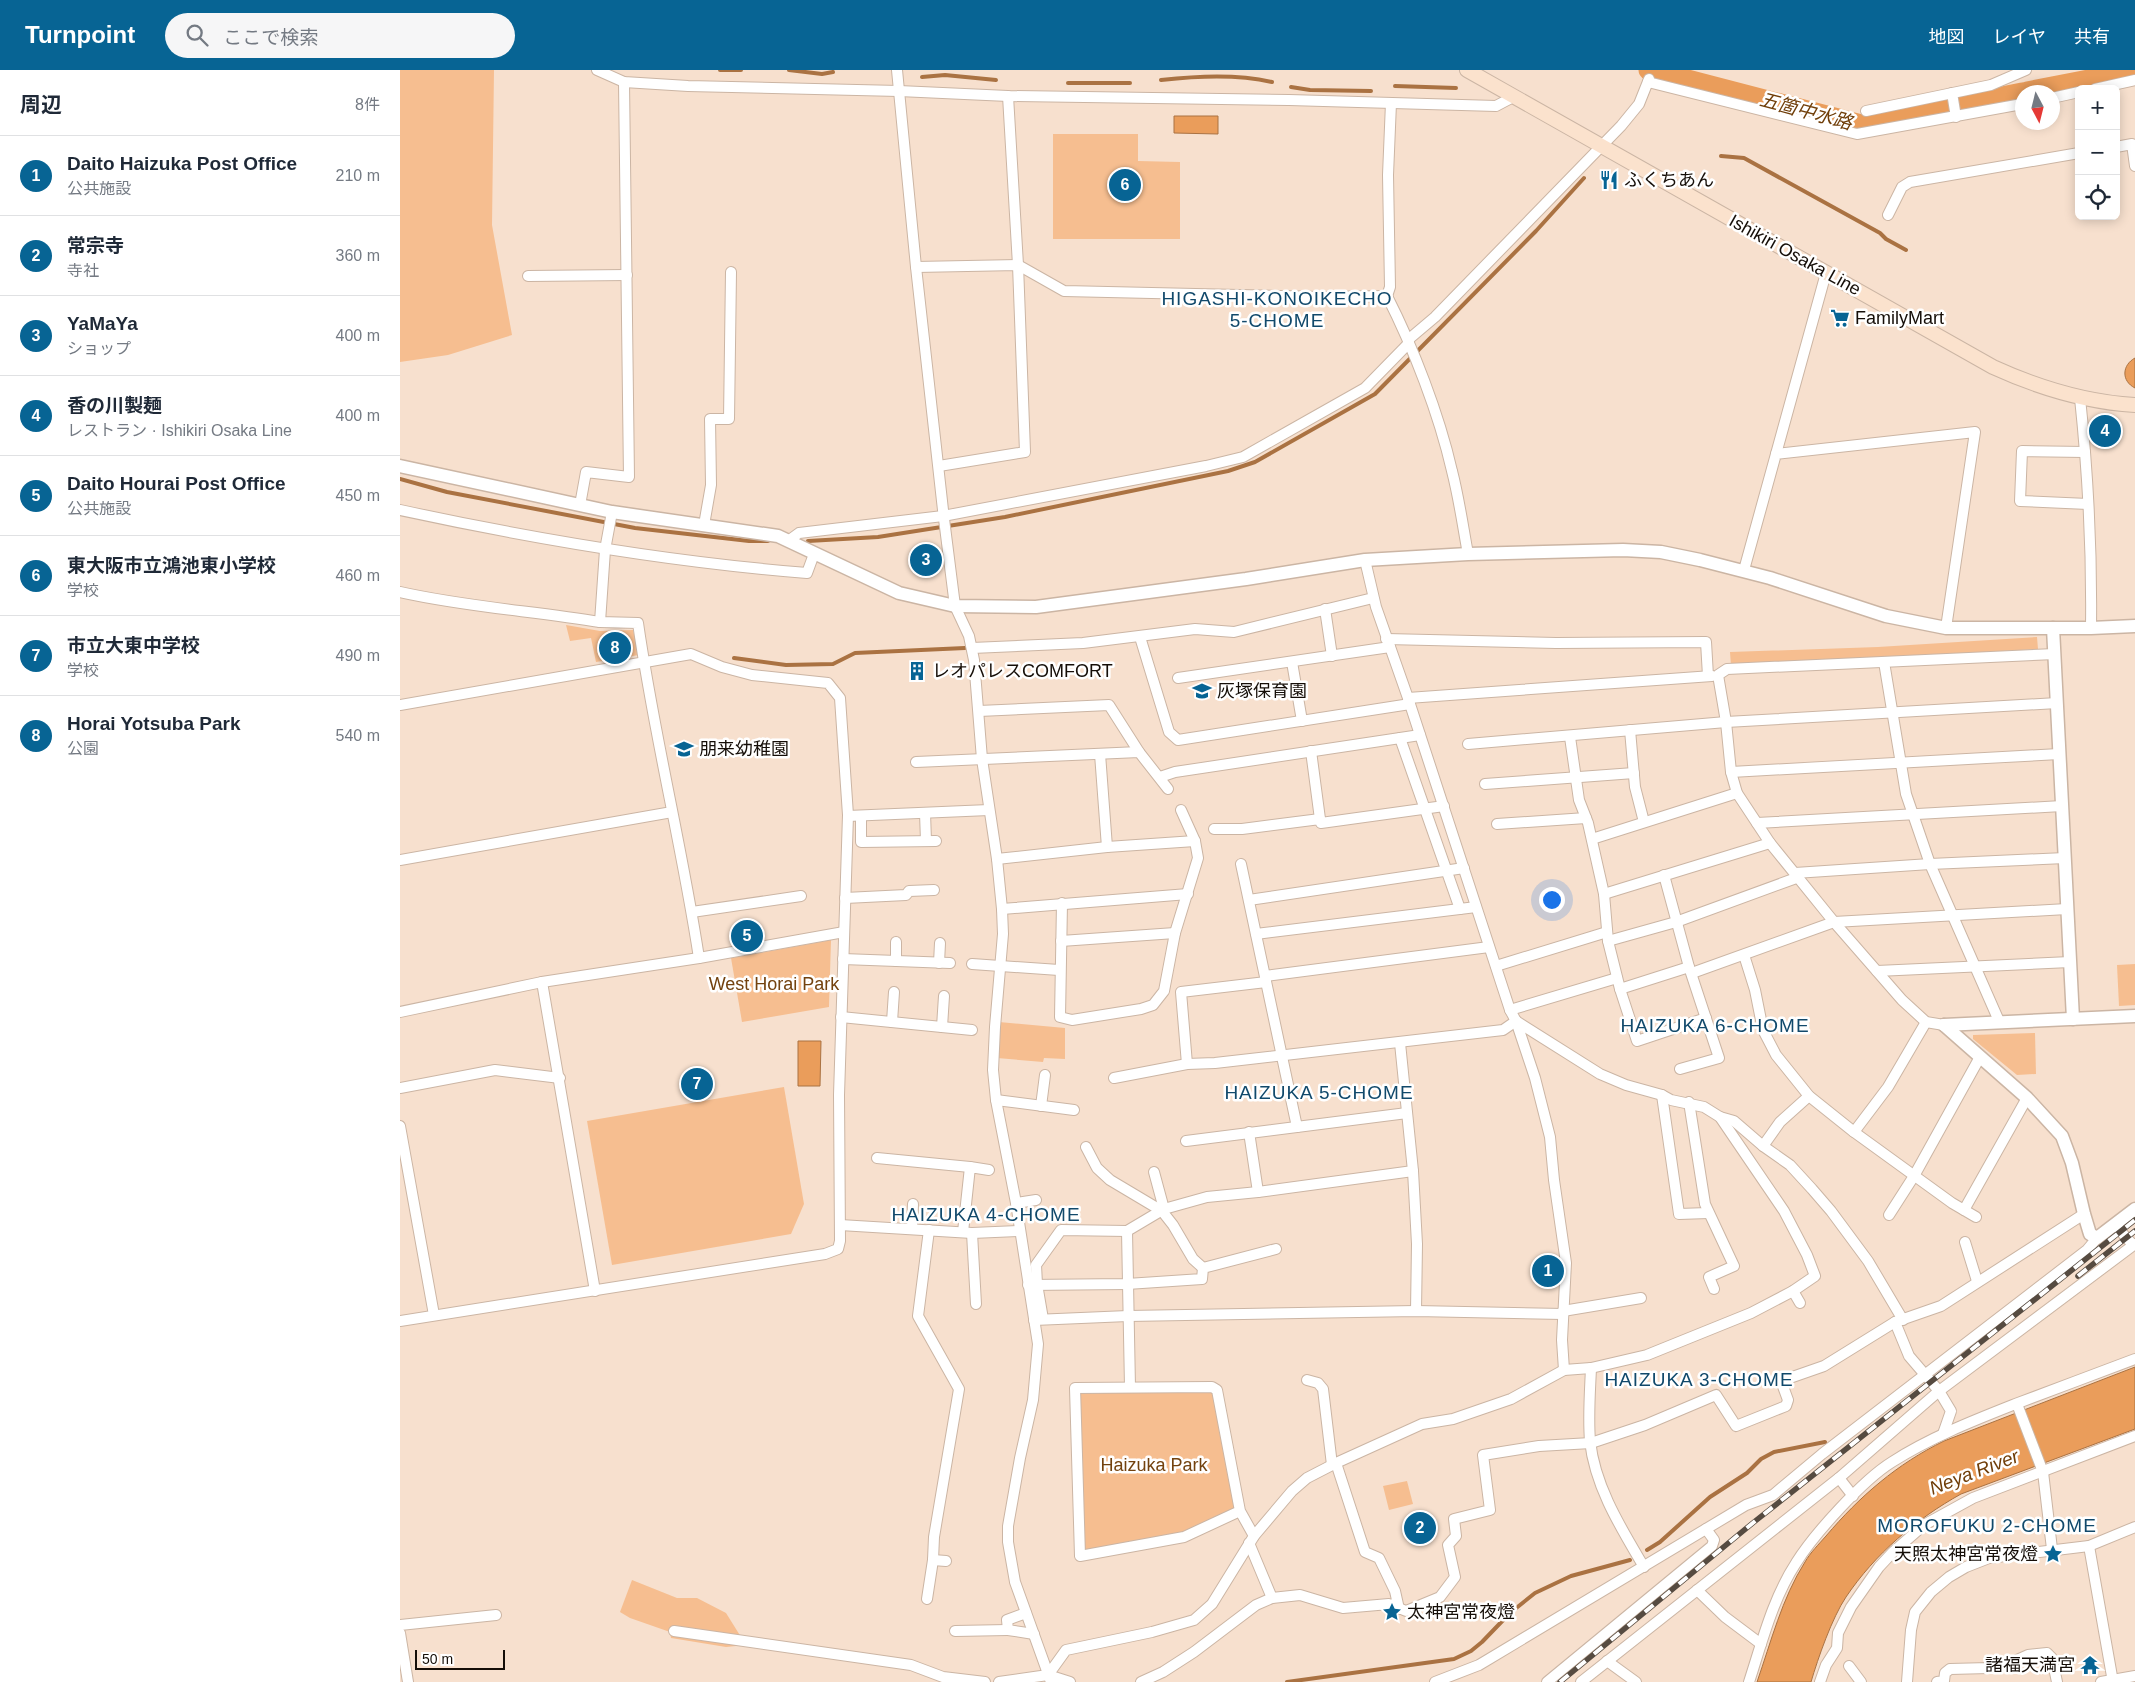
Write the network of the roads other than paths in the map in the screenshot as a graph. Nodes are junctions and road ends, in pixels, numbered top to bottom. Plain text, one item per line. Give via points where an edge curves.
1 (597, 70) edge
2 (897, 70) edge
3 (1468, 70) edge
4 (2026, 70) edge
5 (2135, 80) edge
6 (624, 82) junction
7 (2113, 85) edge
8 (899, 91) junction
9 (1952, 93) junction
10 (2075, 93) edge
11 (1008, 96) junction
12 (1515, 96) junction
13 (2060, 96) edge
14 (1391, 103) junction
15 (2015, 105) edge
16 (1866, 111) dead end
17 (1956, 117) junction
18 (1602, 146) junction
19 (2120, 146) edge
20 (2075, 154) edge
21 (2135, 166) edge
22 (1888, 215) dead end
23 (1018, 265) junction
24 (916, 267) junction
25 (731, 272) dead end
26 (1826, 273) junction
27 (627, 274) junction
28 (528, 276) dead end
29 (1387, 296) junction
30 (1410, 343) junction
31 (2080, 398) junction
32 (2135, 405) edge
33 (2085, 452) junction
34 (1776, 454) junction
35 (400, 466) edge
36 (939, 466) junction
37 (2088, 504) junction
38 (580, 505) junction
39 (400, 510) edge
40 (612, 513) junction
41 (943, 518) junction
42 (704, 525) junction
43 (788, 541) junction
44 (604, 550) junction
45 (814, 554) junction
46 (1468, 554) junction
47 (1365, 560) junction
48 (1744, 570) junction
49 (400, 592) edge
50 (1373, 598) junction
51 (956, 606) junction
52 (1325, 609) junction
53 (600, 622) junction
54 (2135, 626) edge
55 (1946, 628) junction
56 (2053, 628) junction
57 (2091, 628) junction
58 (1140, 637) junction
59 (1388, 643) junction
60 (972, 648) junction
61 (2054, 654) junction
62 (1332, 656) junction
63 (644, 661) junction
64 (1292, 662) junction
65 (1884, 662) junction
66 (1713, 676) junction
67 (1178, 678) dead end
68 (1409, 701) junction
69 (2057, 703) junction
70 (400, 705) edge
71 (979, 711) junction
72 (1892, 712) junction
73 (1302, 721) junction
74 (1726, 722) junction
75 (1630, 730) junction
76 (1420, 735) junction
77 (1570, 736) junction
78 (1400, 738) junction
79 (1468, 744) dead end
80 (1311, 751) junction
81 (1139, 752) junction
82 (1100, 754) junction
83 (2059, 754) junction
84 (982, 760) junction
85 (916, 762) dead end
86 (1901, 763) junction
87 (1731, 772) junction
88 (1634, 773) junction
89 (1160, 777) junction
90 (1576, 777) junction
91 (1484, 784) dead end
92 (1168, 790) dead end
93 (1736, 793) junction
94 (1444, 806) junction
95 (2062, 806) junction
96 (1425, 808) junction
97 (989, 810) junction
98 (1181, 810) dead end
99 (672, 812) junction
100 (925, 813) junction
101 (1913, 813) junction
102 (848, 816) junction
103 (861, 816) junction
104 (1586, 818) junction
105 (1320, 819) junction
106 (1644, 822) junction
107 (1757, 823) junction
108 (1497, 824) dead end
109 (1214, 829) dead end
110 (1592, 839) junction
111 (1195, 841) junction
112 (1770, 843) junction
113 (1107, 848) junction
114 (2064, 858) junction
115 (997, 859) junction
116 (400, 860) edge
117 (1241, 864) dead end
118 (1930, 864) junction
119 (1464, 868) junction
120 (1447, 870) junction
121 (1797, 875) junction
122 (1664, 876) junction
123 (934, 890) dead end
124 (1188, 894) junction
125 (1604, 894) junction
126 (801, 896) dead end
127 (845, 898) junction
128 (1249, 900) junction
129 (1062, 903) junction
130 (1476, 907) junction
131 (1002, 909) junction
132 (1460, 909) junction
133 (2067, 909) junction
134 (692, 912) junction
135 (1952, 914) junction
136 (1676, 922) junction
137 (1834, 922) junction
138 (844, 932) junction
139 (1175, 932) junction
140 (1256, 934) junction
141 (1608, 937) junction
142 (1061, 941) junction
143 (896, 942) dead end
144 (940, 943) dead end
145 (1489, 947) junction
146 (1744, 955) junction
147 (699, 958) junction
148 (843, 959) junction
149 (896, 960) junction
150 (2070, 962) junction
151 (972, 964) dead end
152 (1496, 966) junction
153 (1975, 966) junction
154 (1000, 967) junction
155 (1059, 970) junction
156 (1690, 970) junction
157 (1877, 972) junction
158 (1617, 978) junction
159 (1266, 979) junction
160 (542, 982) junction
161 (1620, 989) junction
162 (894, 992) dead end
163 (944, 996) dead end
164 (1510, 1010) junction
165 (400, 1012) edge
166 (2135, 1016) edge
167 (842, 1017) junction
168 (1706, 1018) junction
169 (2073, 1019) junction
170 (1999, 1021) junction
171 (892, 1022) junction
172 (1516, 1022) junction
173 (1926, 1022) junction
174 (1944, 1024) junction
175 (942, 1027) junction
176 (972, 1030) dead end
177 (1400, 1043) junction
178 (1282, 1055) junction
179 (1980, 1058) junction
180 (1187, 1064) junction
181 (1680, 1069) dead end
182 (1045, 1075) dead end
183 (560, 1078) junction
184 (1114, 1078) dead end
185 (400, 1088) edge
186 (1662, 1095) junction
187 (1809, 1096) junction
188 (2027, 1098) junction
189 (996, 1100) junction
190 (1689, 1102) junction
191 (1041, 1106) junction
192 (1074, 1110) dead end
193 (1406, 1113) junction
194 (1720, 1118) junction
195 (400, 1126) edge
196 (1297, 1127) junction
197 (1249, 1132) junction
198 (1854, 1132) junction
199 (1186, 1141) dead end
200 (1763, 1146) junction
201 (1086, 1147) dead end
202 (877, 1158) dead end
203 (970, 1168) junction
204 (989, 1170) dead end
205 (1413, 1171) junction
206 (1154, 1172) dead end
207 (1914, 1176) junction
208 (1258, 1192) junction
209 (1036, 1200) dead end
210 (1016, 1203) junction
211 (913, 1204) dead end
212 (2135, 1209) edge
213 (1163, 1210) junction
214 (1964, 1210) junction
215 (1708, 1213) junction
216 (2084, 1214) junction
217 (1888, 1215) dead end
218 (1976, 1217) dead end
219 (840, 1225) junction
220 (2115, 1225) junction
221 (912, 1229) junction
222 (929, 1230) junction
223 (1127, 1230) junction
224 (1020, 1231) junction
225 (968, 1232) junction
226 (2097, 1238) junction
227 (1965, 1242) dead end
228 (2134, 1245) edge
229 (1276, 1249) dead end
230 (1203, 1268) junction
231 (1977, 1281) junction
232 (1032, 1284) junction
233 (1127, 1284) junction
234 (1714, 1289) dead end
235 (595, 1291) junction
236 (1793, 1291) junction
237 (1641, 1298) dead end
238 (1800, 1303) dead end
239 (976, 1304) dead end
240 (1416, 1312) junction
241 (1563, 1312) junction
242 (434, 1315) junction
243 (1128, 1316) junction
244 (1039, 1319) junction
245 (400, 1320) edge
246 (1899, 1321) junction
247 (2135, 1359) edge
248 (1591, 1368) junction
249 (1564, 1370) junction
250 (1925, 1375) junction
251 (1307, 1380) dead end
252 (1130, 1387) junction
253 (1939, 1391) junction
254 (2018, 1405) junction
255 (1942, 1434) junction
256 (2135, 1436) edge
257 (1591, 1443) junction
258 (1334, 1464) junction
259 (2042, 1469) junction
260 (1839, 1478) junction
261 (1853, 1496) junction
262 (1240, 1511) junction
263 (2135, 1527) edge
264 (1706, 1529) junction
265 (1252, 1539) junction
266 (2089, 1546) junction
267 (2052, 1549) junction
268 (933, 1560) junction
269 (946, 1561) dead end
270 (1644, 1567) junction
271 (1697, 1590) junction
272 (1272, 1598) junction
273 (927, 1599) dead end
274 (1399, 1609) junction
275 (1026, 1613) junction
276 (496, 1615) dead end
277 (400, 1625) edge
278 (1008, 1630) junction
279 (674, 1631) dead end
280 (956, 1631) dead end
281 (400, 1633) edge
282 (1034, 1634) junction
283 (1761, 1644) junction
284 (1607, 1661) junction
285 (1849, 1666) dead end
286 (2135, 1676) edge
287 (1050, 1679) edge
288 (2113, 1681) edge
289 (408, 1682) edge
290 (985, 1682) edge
291 (998, 1682) edge
292 (1070, 1682) edge
293 (1141, 1682) edge
294 (1434, 1682) edge
295 (1547, 1682) edge
296 (1581, 1682) edge
297 (1636, 1682) edge
298 (1748, 1682) edge
299 (1820, 1682) edge
300 (1861, 1682) edge
301 (1907, 1682) edge
302 (1937, 1682) edge
303 (2057, 1682) edge
304 (2101, 1682) edge

1 - 6 street
2 - 8 street
3 - 12 main road, Ishikiri Osaka Line
4 - 9 street via 1991,85
5 - 7 street
6 - 8 street
6 - 27 street
8 - 11 street
8 - 24 street
9 - 16 street
9 - 17 street
10 - 13 street
11 - 14 street
11 - 23 street
12 - 14 street via 1496,106
12 - 18 main road, Ishikiri Osaka Line
14 - 29 street via 1388,176 1390,287
15 - 17 street
17 - 18 street via 1857,134 1649,80 1639,104
18 - 26 main road, Ishikiri Osaka Line
18 - 30 street
19 - 21 street via 2132,144
20 - 22 street via 1910,182 1902,188
23 - 24 street
23 - 29 street via 1064,291
23 - 36 street via 1025,452
24 - 36 street
25 - 42 street via 728,419 710,419 711,485
26 - 31 main road, Ishikiri Osaka Line via 1993,367 2039,387
26 - 34 street
27 - 28 street
27 - 38 street via 630,477 586,472
29 - 30 street
30 - 41 street via 1365,388 1243,457
30 - 46 street via 1452,470
31 - 32 main road, Ishikiri Osaka Line
31 - 33 street
33 - 37 street
33 - 37 street via 2022,451 2020,501
34 - 48 street
34 - 55 street via 1975,432
35 - 38 street
36 - 41 street
37 - 57 street
38 - 40 street
39 - 44 street
40 - 42 street
40 - 44 street
41 - 43 street via 799,533
41 - 51 street
42 - 43 street via 778,536
43 - 45 street
44 - 45 street via 807,573
44 - 53 street
45 - 51 street via 899,593
46 - 47 street
46 - 48 street via 1661,552
47 - 50 street
47 - 51 street via 1036,607
48 - 55 street via 1886,616
49 - 53 street
50 - 52 street
50 - 59 street
51 - 60 street
52 - 58 street via 1234,632 1195,629
52 - 62 street
53 - 63 street via 638,623
54 - 57 street
55 - 56 street
56 - 57 street
56 - 61 street
58 - 60 street
58 - 73 street via 1168,732 1178,740
59 - 62 street
59 - 66 street via 1706,642
59 - 68 street
60 - 71 street
61 - 65 street
61 - 69 street
62 - 64 street
63 - 70 street
63 - 99 street
63 - 102 street via 691,654 752,675 828,683 840,698
64 - 67 street
64 - 73 street
65 - 66 street via 1727,669
65 - 72 street
66 - 68 street
66 - 74 street
68 - 73 street
68 - 76 street
69 - 72 street
69 - 83 street
71 - 81 street via 1109,705
71 - 84 street
72 - 74 street
72 - 86 street
74 - 75 street
74 - 87 street
75 - 77 street
75 - 88 street
76 - 78 street
76 - 94 street
77 - 79 street
77 - 90 street
78 - 80 street
78 - 96 street
80 - 89 street
80 - 105 street
81 - 82 street
81 - 89 street
82 - 84 street
82 - 113 street
83 - 86 street
83 - 95 street
84 - 85 street
84 - 97 street
86 - 87 street
86 - 101 street
87 - 93 street
88 - 90 street
88 - 106 street
89 - 92 street
90 - 91 street
90 - 104 street via 1579,800
93 - 106 street
93 - 107 street
94 - 96 street
94 - 119 street
95 - 101 street
95 - 114 street
96 - 105 street via 1321,823
96 - 120 street
97 - 100 street
97 - 115 street
98 - 111 street
99 - 116 street
99 - 134 street
100 - 103 street
100 - 103 street via 931,841 861,842
101 - 107 street
101 - 118 street
102 - 103 street
102 - 127 street
104 - 108 street
104 - 110 street
105 - 109 street via 1242,829
106 - 110 street
107 - 112 street
110 - 125 street
111 - 113 street
111 - 124 street via 1198,858
112 - 121 street
112 - 122 street
113 - 115 street
114 - 118 street
114 - 133 street
115 - 131 street
117 - 128 street
118 - 121 street
118 - 135 street
119 - 120 street
119 - 130 street
120 - 128 street
120 - 132 street
121 - 136 street
121 - 137 street
122 - 125 street
122 - 136 street
123 - 127 street
124 - 129 street
124 - 139 street
125 - 141 street
126 - 134 street
127 - 138 street
128 - 140 street
129 - 131 street
129 - 142 street
130 - 132 street
130 - 145 street
131 - 154 street
132 - 140 street
133 - 135 street
133 - 150 street
134 - 147 street
135 - 137 street
135 - 153 street
136 - 141 street
136 - 156 street
137 - 146 street
137 - 157 street
138 - 147 street
138 - 148 street
139 - 142 street
139 - 155 street via 1164,991 1152,1005 1072,1020 1060,1017
140 - 159 street
141 - 152 street
141 - 158 street
142 - 155 street
143 - 149 street
144 - 149 street via 944,963
145 - 152 street
145 - 159 street
146 - 156 street
146 - 187 street via 1763,1030 1776,1055
147 - 160 street
148 - 149 street
148 - 167 street
150 - 153 street
150 - 169 street
151 - 154 street
152 - 164 street
153 - 157 street
153 - 170 street
154 - 155 street
154 - 189 street via 995,1027
156 - 161 street
156 - 168 street
157 - 173 street
158 - 161 street
158 - 164 street
159 - 178 street
159 - 180 street via 1181,992
160 - 165 street
160 - 183 street
161 - 168 street via 1637,1040
162 - 171 street
163 - 175 street
164 - 172 street
166 - 169 street
167 - 171 street
167 - 219 street
168 - 181 street via 1719,1058
169 - 170 street
170 - 174 street
171 - 175 street
172 - 177 street via 1503,1030
172 - 186 street via 1600,1074
172 - 241 street via 1550,1137 1566,1263
173 - 174 street
173 - 198 street via 1888,1087
174 - 179 street
175 - 176 street
177 - 178 street
177 - 193 street
178 - 180 street
178 - 196 street
179 - 188 street
179 - 207 street
180 - 184 street
182 - 191 street
183 - 185 street via 495,1070
183 - 235 street
186 - 190 street via 1671,1100
186 - 215 street via 1679,1214
187 - 198 street
187 - 200 street via 1780,1122
188 - 214 street
188 - 216 street via 2064,1140
189 - 191 street
189 - 210 street
190 - 194 street
190 - 215 street
191 - 192 street
193 - 196 street
193 - 205 street
194 - 200 street via 1734,1121
194 - 236 street via 1784,1211 1807,1255 1815,1276
195 - 242 street
196 - 197 street
197 - 199 street
197 - 208 street
198 - 207 street
200 - 246 street via 1790,1165 1831,1211 1868,1261
201 - 213 street via 1097,1168 1110,1180
202 - 203 street
203 - 204 street
203 - 225 street
205 - 208 street
205 - 240 street
206 - 213 street
207 - 214 street
207 - 217 street
208 - 213 street via 1207,1197
209 - 210 street
210 - 224 street
211 - 221 street
212 - 220 street
213 - 223 street
213 - 230 street via 1193,1259
214 - 218 street
215 - 234 street via 1734,1266 1709,1277
216 - 226 street via 2090,1234
216 - 231 street
219 - 221 street
219 - 235 street via 838,1249 825,1254
220 - 226 street
220 - 228 street
221 - 222 street
222 - 225 street
222 - 268 street via 918,1316 959,1389
223 - 232 street via 1061,1230 1036,1265
223 - 233 street
224 - 225 street
224 - 232 street
225 - 239 street
226 - 250 street via 2087,1250
227 - 231 street
228 - 253 street
229 - 230 street
230 - 233 street via 1202,1279
231 - 246 street via 1941,1306
232 - 233 street
232 - 244 street
233 - 243 street
235 - 242 street
236 - 238 street
236 - 248 street via 1751,1313 1647,1355
237 - 241 street
240 - 241 street
240 - 243 street
241 - 249 street
242 - 245 street
243 - 244 street
243 - 252 street
244 - 275 street via 1033,1400 1008,1526 1015,1582
246 - 250 street via 1909,1356
246 - 257 street via 1824,1366 1781,1381 1788,1400 1786,1406 1736,1426 1716,1395 1645,1425
247 - 254 street
248 - 249 street
248 - 257 street
249 - 258 street via 1511,1399 1453,1419 1422,1424
250 - 253 street
250 - 264 street via 1773,1495 1746,1505
251 - 258 street via 1318,1383 1323,1389
252 - 262 street via 1212,1387 1217,1390
252 - 262 street via 1075,1388 1080,1556 1184,1537
253 - 255 street via 1951,1411
253 - 260 street
254 - 255 street
254 - 259 street
255 - 261 street via 1890,1463
256 - 259 street
257 - 270 street via 1613,1514
257 - 274 street via 1538,1446 1483,1455 1490,1510 1454,1519 1456,1536 1448,1545 1455,1577 1440,1597 1406,1611
258 - 265 street via 1307,1478 1292,1491
258 - 274 street via 1365,1552 1379,1558
259 - 267 street
259 - 299 street via 1941,1515 1893,1552 1851,1607 1838,1633 1837,1648
260 - 261 street
260 - 271 street
261 - 283 street via 1796,1562 1782,1588
262 - 265 street
263 - 266 street
264 - 270 street
264 - 295 street via 1714,1540 1712,1546
265 - 272 street
265 - 287 street via 1212,1604 1194,1620 1066,1650
266 - 267 street
266 - 288 street
267 - 301 street via 1989,1558 1966,1567 1931,1592 1915,1612
268 - 269 street
268 - 273 street
270 - 294 street via 1479,1665
271 - 283 street via 1725,1617
271 - 284 street
272 - 274 street via 1300,1596 1343,1608 1389,1604
272 - 293 street via 1256,1605 1194,1652
275 - 278 street via 1007,1620
275 - 282 street
276 - 277 street
278 - 280 street
278 - 282 street
279 - 290 street via 911,1665 943,1677
281 - 289 street
282 - 287 street
283 - 298 street
284 - 296 street
284 - 297 street
285 - 300 street
286 - 288 street
287 - 291 street
287 - 292 street
288 - 304 street
302 - 303 street via 1944,1681 1944,1673 1950,1670 1989,1668 2028,1655 2047,1653 2052,1658

